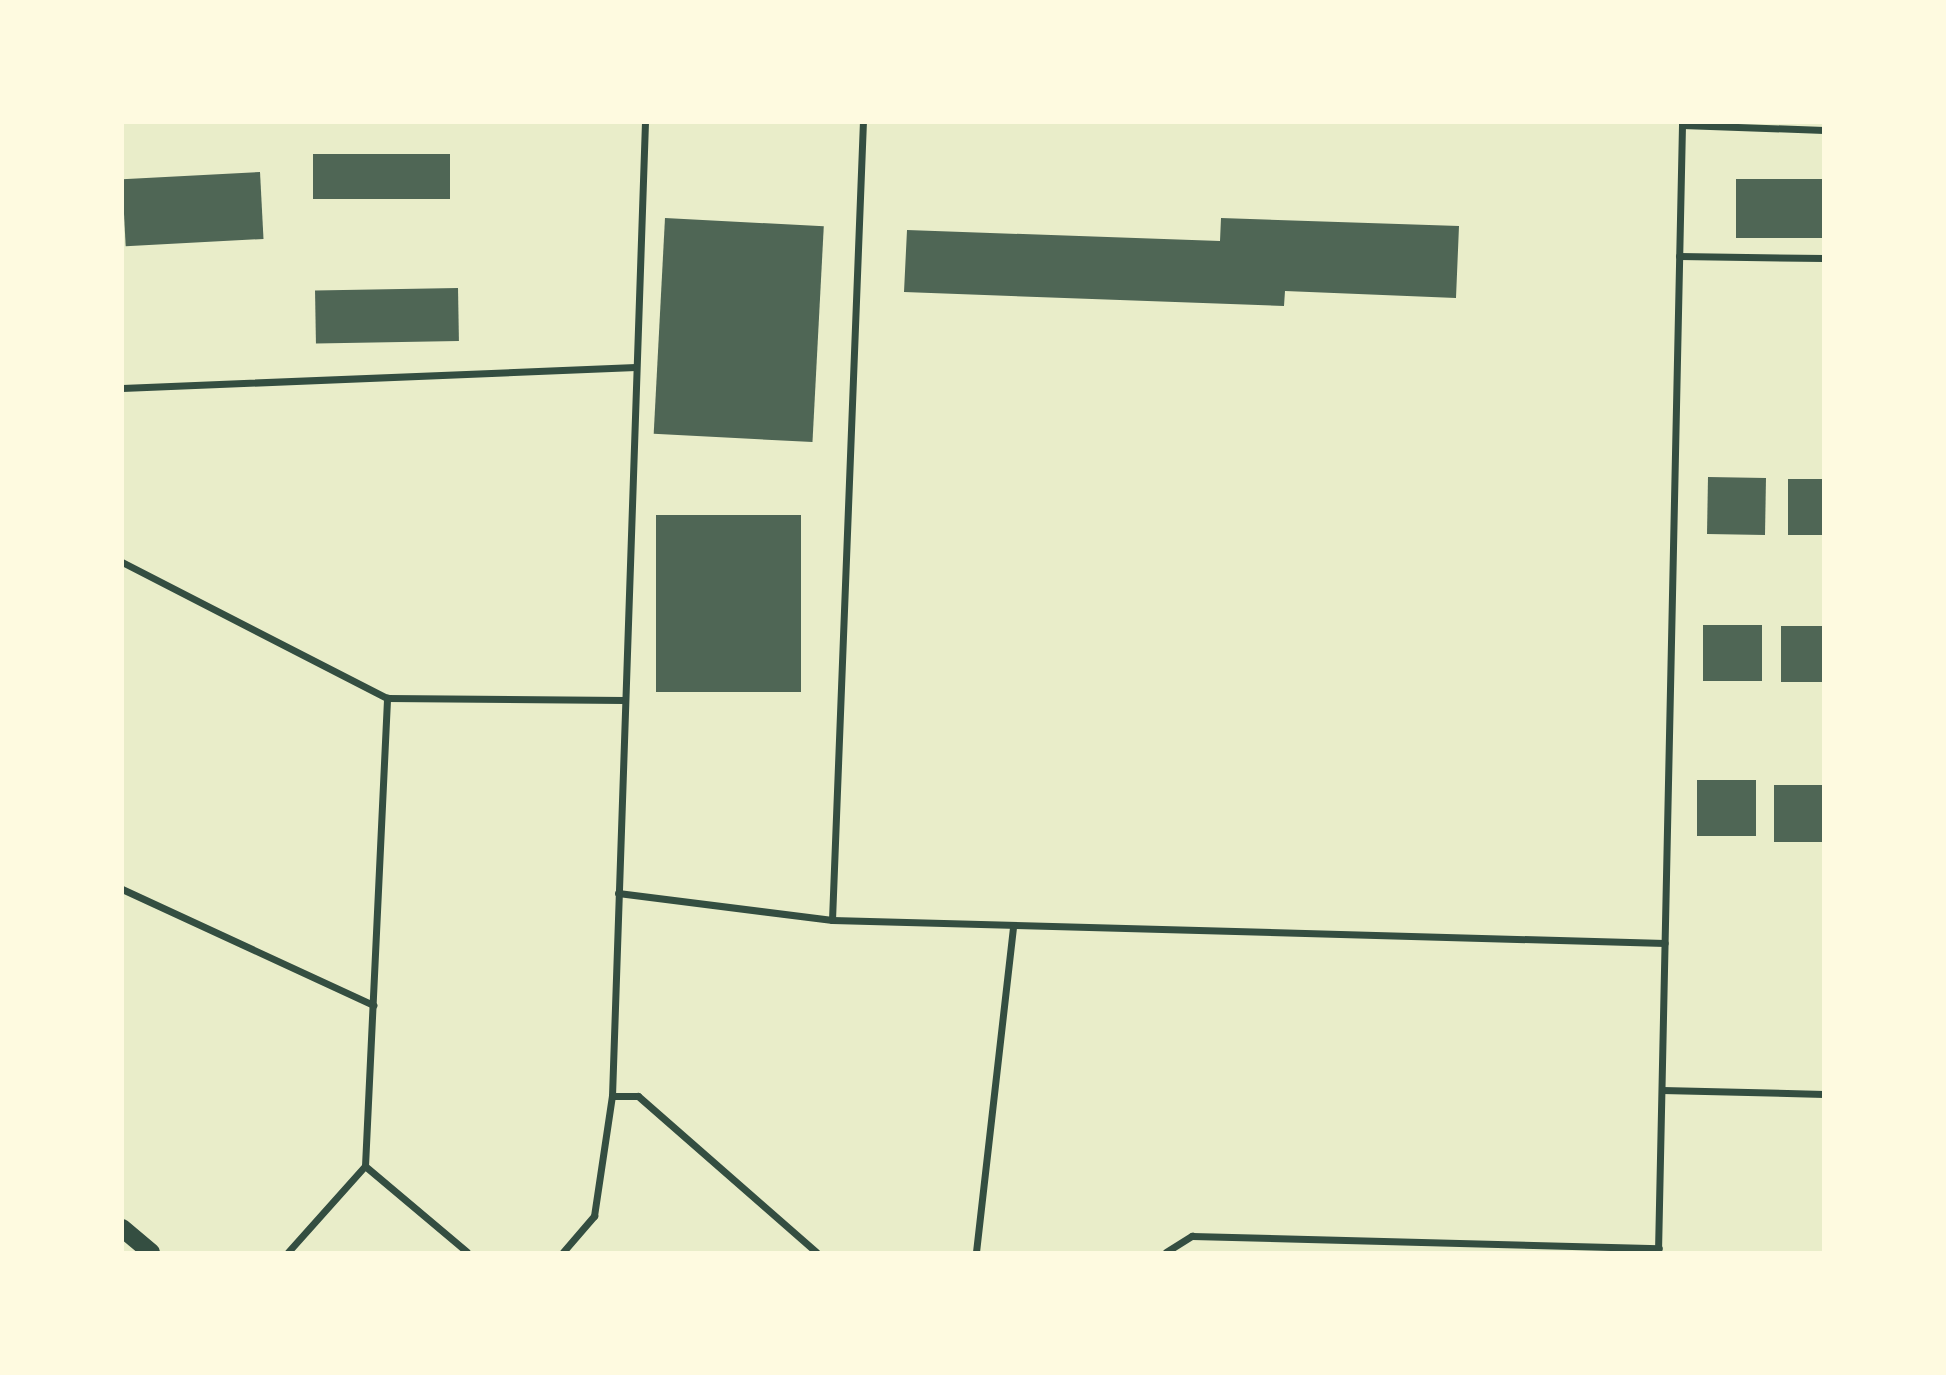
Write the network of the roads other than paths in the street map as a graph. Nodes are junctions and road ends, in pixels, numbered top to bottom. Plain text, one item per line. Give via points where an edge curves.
1 (645, 122) edge
2 (863, 122) edge
3 (1682, 124) edge
4 (1824, 130) edge
5 (1679, 256) junction
6 (1824, 258) edge
7 (636, 367) junction
8 (122, 388) edge
9 (122, 562) edge
10 (387, 698) junction
11 (624, 700) junction
12 (122, 889) edge
13 (618, 893) junction
14 (832, 920) junction
15 (1013, 925) junction
16 (1665, 943) junction
17 (373, 1005) junction
18 (1662, 1090) junction
19 (1824, 1094) edge
20 (612, 1096) junction
21 (365, 1166) junction
22 (122, 1228) edge
23 (1659, 1250) edge
24 (151, 1252) edge
25 (288, 1252) edge
26 (467, 1252) edge
27 (563, 1252) edge
28 (816, 1252) edge
29 (976, 1252) edge
30 (1167, 1252) edge

1 - 7 street
2 - 14 street
3 - 4 street
3 - 5 street
5 - 6 street
5 - 16 street
7 - 8 street
7 - 11 street
9 - 10 street
10 - 11 street
10 - 17 street
11 - 13 street
12 - 17 street
13 - 14 street
13 - 20 street
14 - 15 street
15 - 16 street
15 - 29 street
16 - 18 street
17 - 21 street
18 - 19 street
18 - 23 street
20 - 27 street via 594,1216
20 - 28 street via 638,1096
21 - 25 street
21 - 26 street
22 - 24 main road
23 - 30 street via 1192,1236

